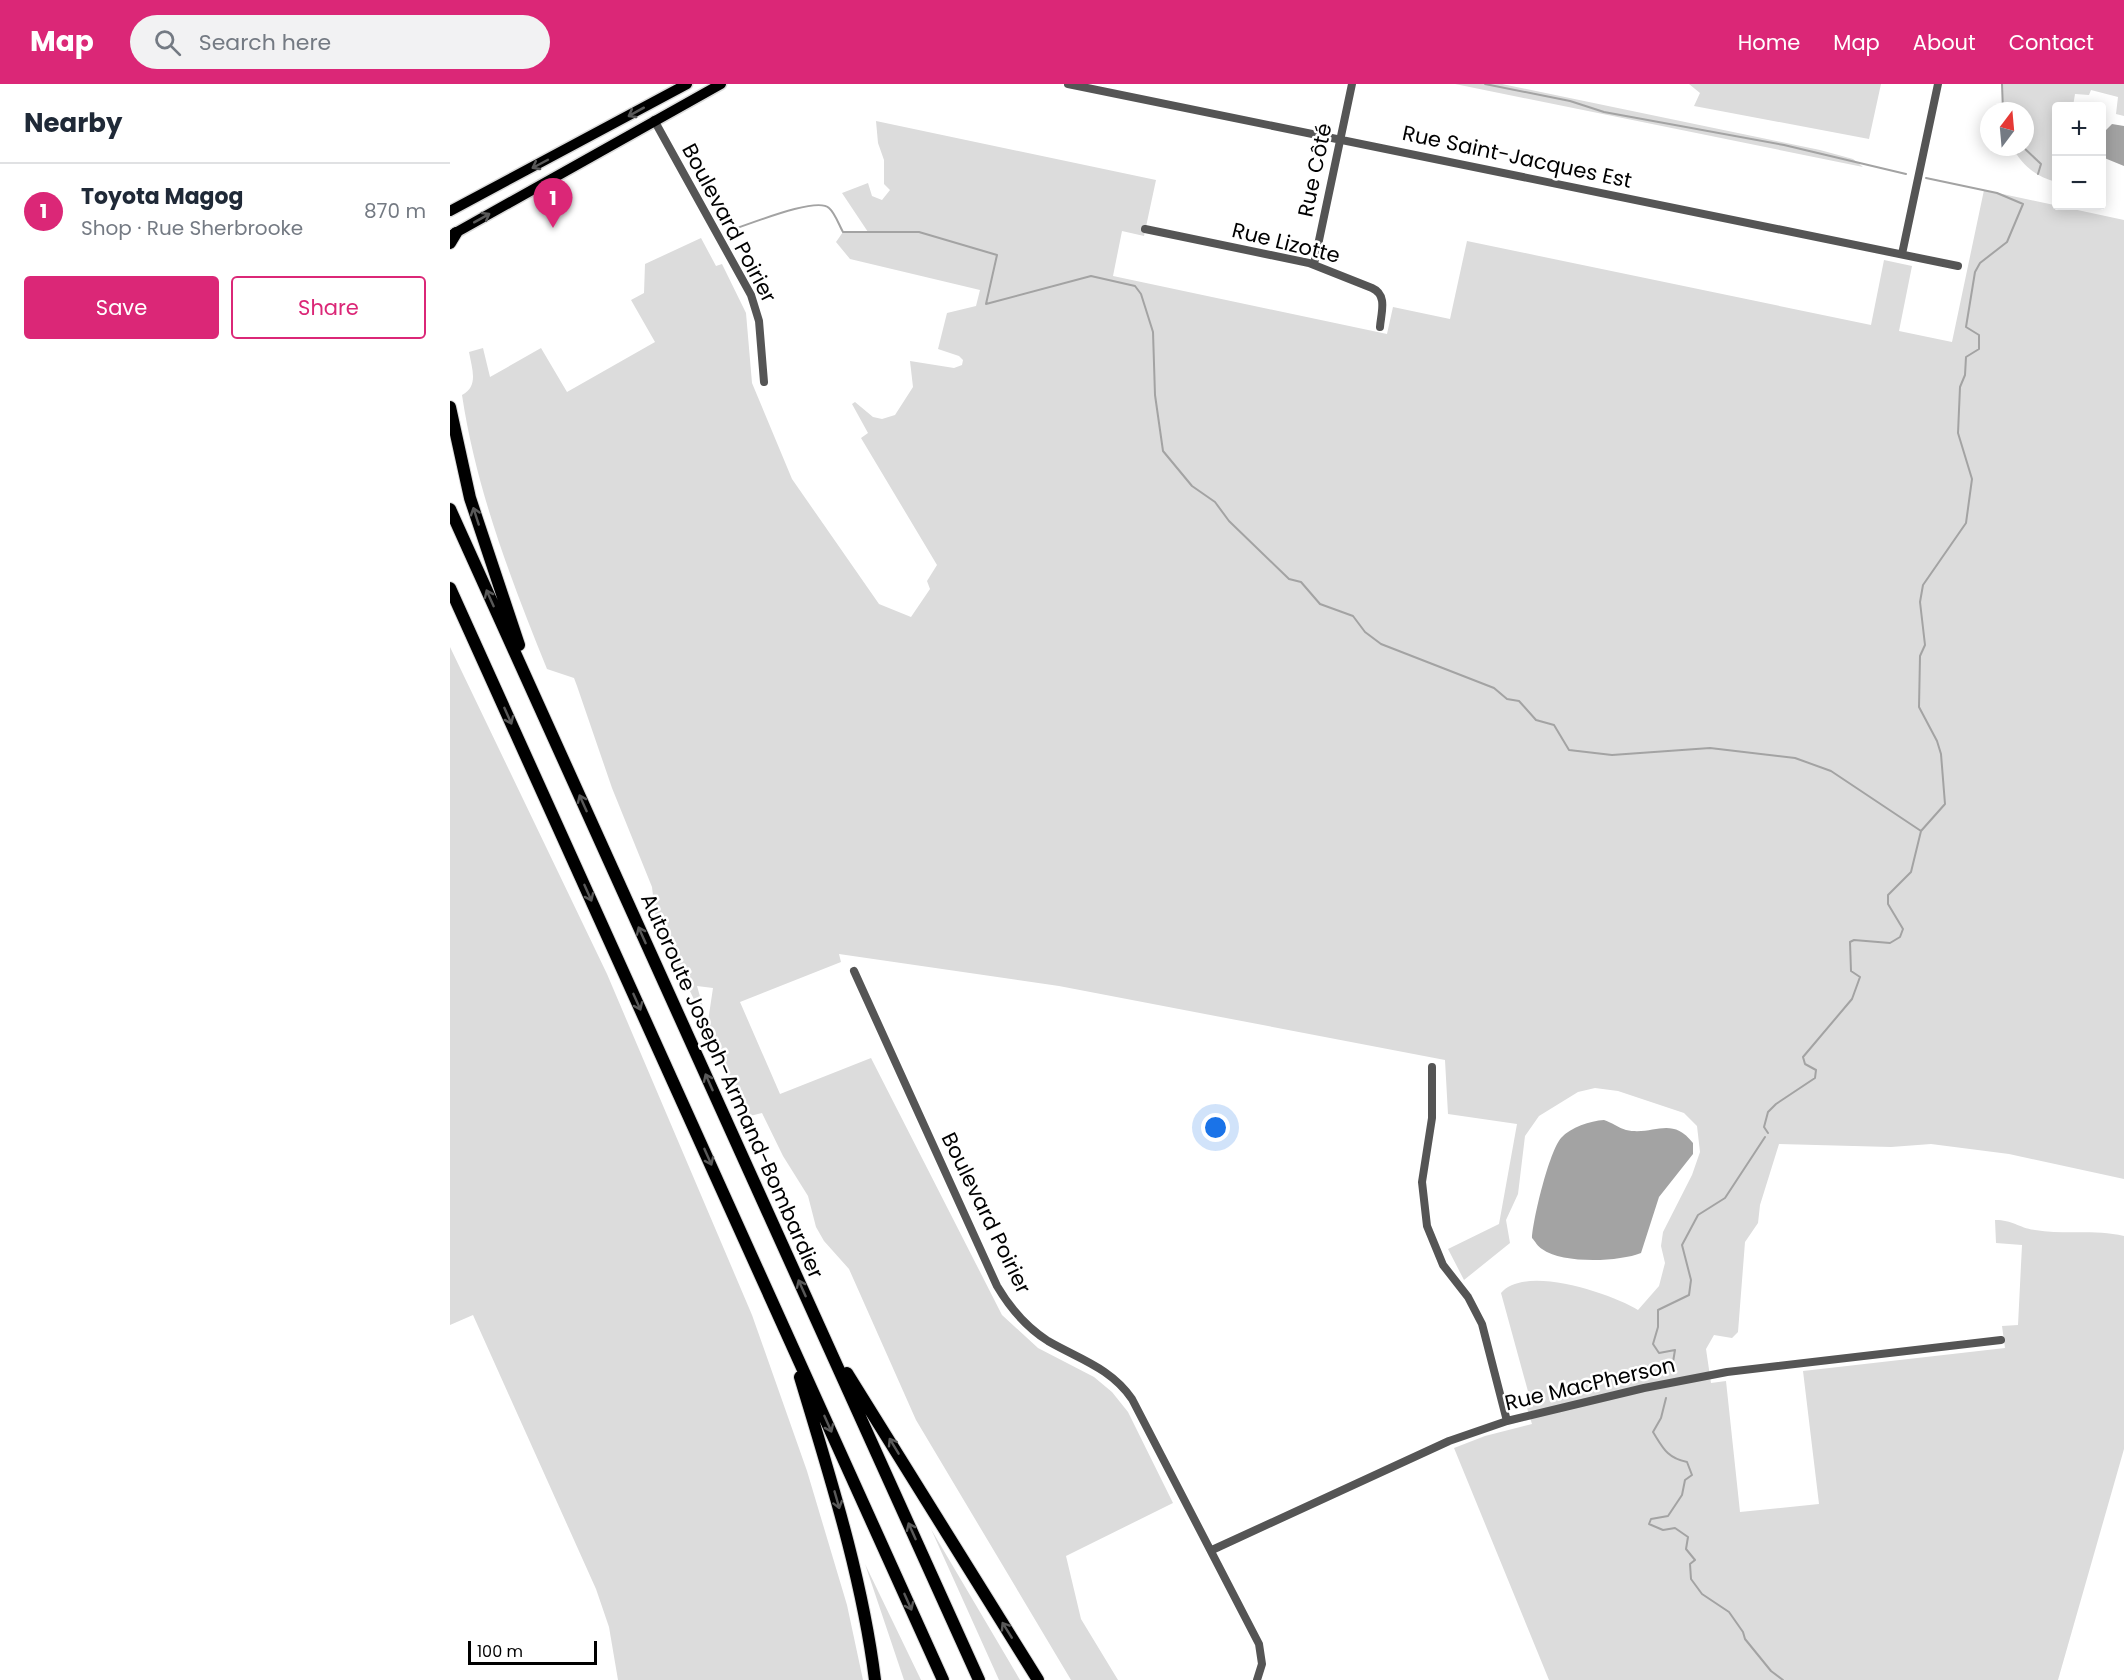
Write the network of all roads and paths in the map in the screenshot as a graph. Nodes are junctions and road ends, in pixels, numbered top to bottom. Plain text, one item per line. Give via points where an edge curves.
1 (687, 84) edge
2 (721, 84) edge
3 (1068, 84) edge
4 (1352, 84) edge
5 (1938, 84) edge
6 (654, 120) junction
7 (1341, 139) junction
8 (450, 211) edge
9 (1145, 229) dead end
10 (452, 237) edge
11 (1902, 254) junction
12 (1314, 264) junction
13 (1958, 266) dead end
14 (1380, 327) dead end
15 (764, 382) dead end
16 (450, 407) edge
17 (450, 509) edge
18 (450, 588) edge
19 (450, 607) edge
20 (484, 662) junction
21 (532, 690) junction
22 (854, 970) dead end
23 (1432, 1068) dead end
24 (787, 1333) junction
25 (2001, 1340) dead end
26 (826, 1341) junction
27 (1507, 1421) junction
28 (1212, 1550) junction
29 (875, 1680) edge
30 (943, 1680) edge
31 (979, 1680) edge
32 (1038, 1680) edge
33 (1257, 1680) edge

1 -> 8 main road
2 - 6 main road
3 - 7 street, Rue Saint-Jacques Est
4 - 7 street, Rue Côté
5 - 11 street
10 -> 6 main road
6 - 15 street, Boulevard Poirier via 751,295 759,321
7 - 11 street, Rue Saint-Jacques Est
7 - 12 street, Rue Côté
9 - 12 street, Rue Lizotte
11 - 13 street, Rue Saint-Jacques Est
12 - 14 street, Rue Lizotte via 1378,291 1382,300
21 -> 16 highway via 468,492
21 -> 17 highway, Autoroute Joseph-Armand-Bombardier
18 - 20 highway
19 - 20 highway
20 -> 24 highway
26 -> 21 highway, Autoroute Joseph-Armand-Bombardier
22 - 28 street, Boulevard Poirier via 1002,1296 1036,1333 1098,1366 1125,1390
23 - 27 street via 1432,1118 1422,1182 1427,1226 1443,1265 1468,1297 1482,1324
24 -> 29 highway via 851,1549
24 -> 30 highway
25 - 27 street, Rue MacPherson via 1726,1372
31 -> 26 highway, Autoroute Joseph-Armand-Bombardier
32 -> 26 highway
27 - 28 street, Rue MacPherson via 1449,1441
28 - 33 street, Boulevard Poirier via 1262,1650 1263,1664

